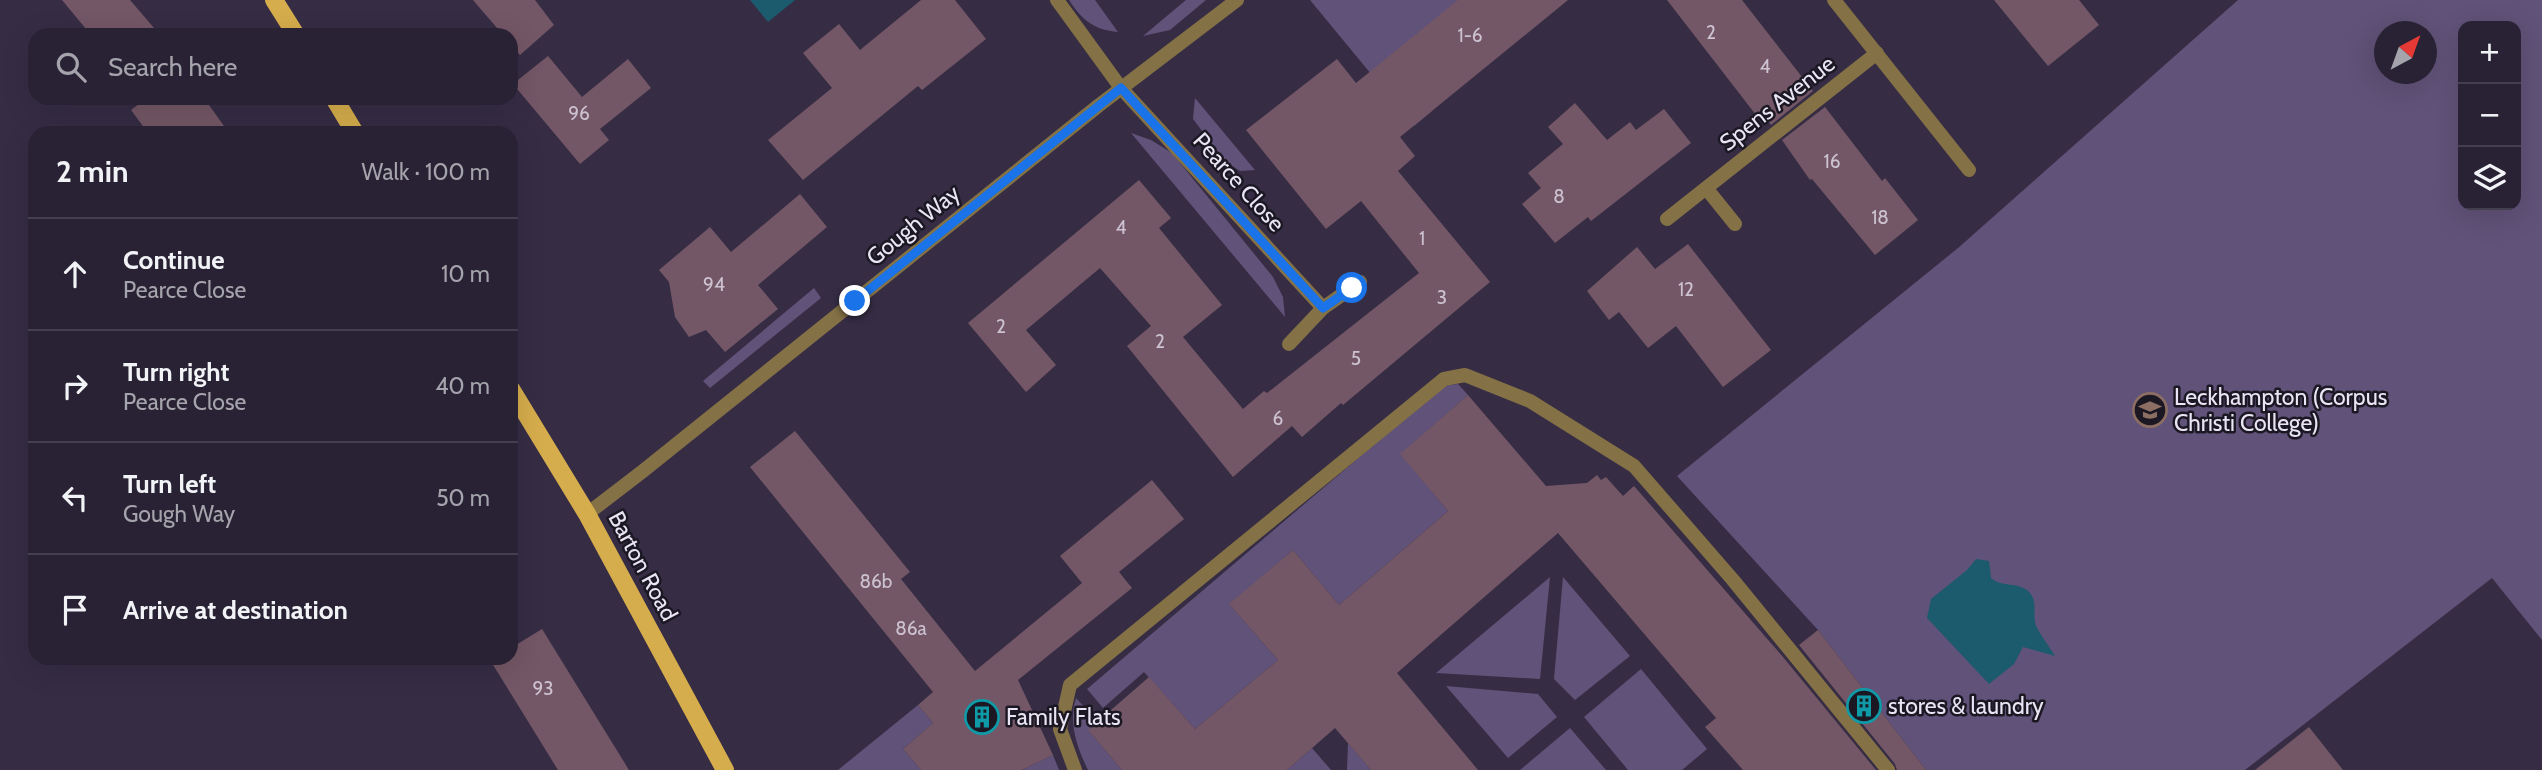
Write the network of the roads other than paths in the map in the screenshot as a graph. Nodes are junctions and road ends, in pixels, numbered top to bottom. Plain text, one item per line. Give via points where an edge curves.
1 (274, 0) edge
2 (1056, 0) edge
3 (1237, 0) edge
4 (1834, 0) edge
5 (292, 28) edge
6 (1877, 53) junction
7 (1121, 88) junction
8 (338, 105) edge
9 (351, 126) edge
10 (1969, 170) dead end
11 (1706, 188) junction
12 (1667, 219) dead end
13 (1735, 224) dead end
14 (1360, 282) dead end
15 (1323, 308) junction
16 (1289, 344) dead end
17 (518, 401) edge
18 (587, 514) junction
19 (725, 770) edge
20 (1075, 770) edge
21 (1888, 770) edge

1 - 5 main road
2 - 7 street, Pearce Close
3 - 7 street, Gough Way
4 - 6 street
6 - 10 street
6 - 11 street, Spens Avenue
7 - 15 street, Pearce Close
7 - 18 street, Gough Way
8 - 9 main road
11 - 12 street, Spens Avenue
11 - 13 street
14 - 15 street
15 - 16 street
17 - 18 main road, Barton Road
18 - 19 main road, Barton Road
20 - 21 street via 1060,730 1070,685 1433,387 1444,379 1465,375 1530,401 1634,466 1734,580

